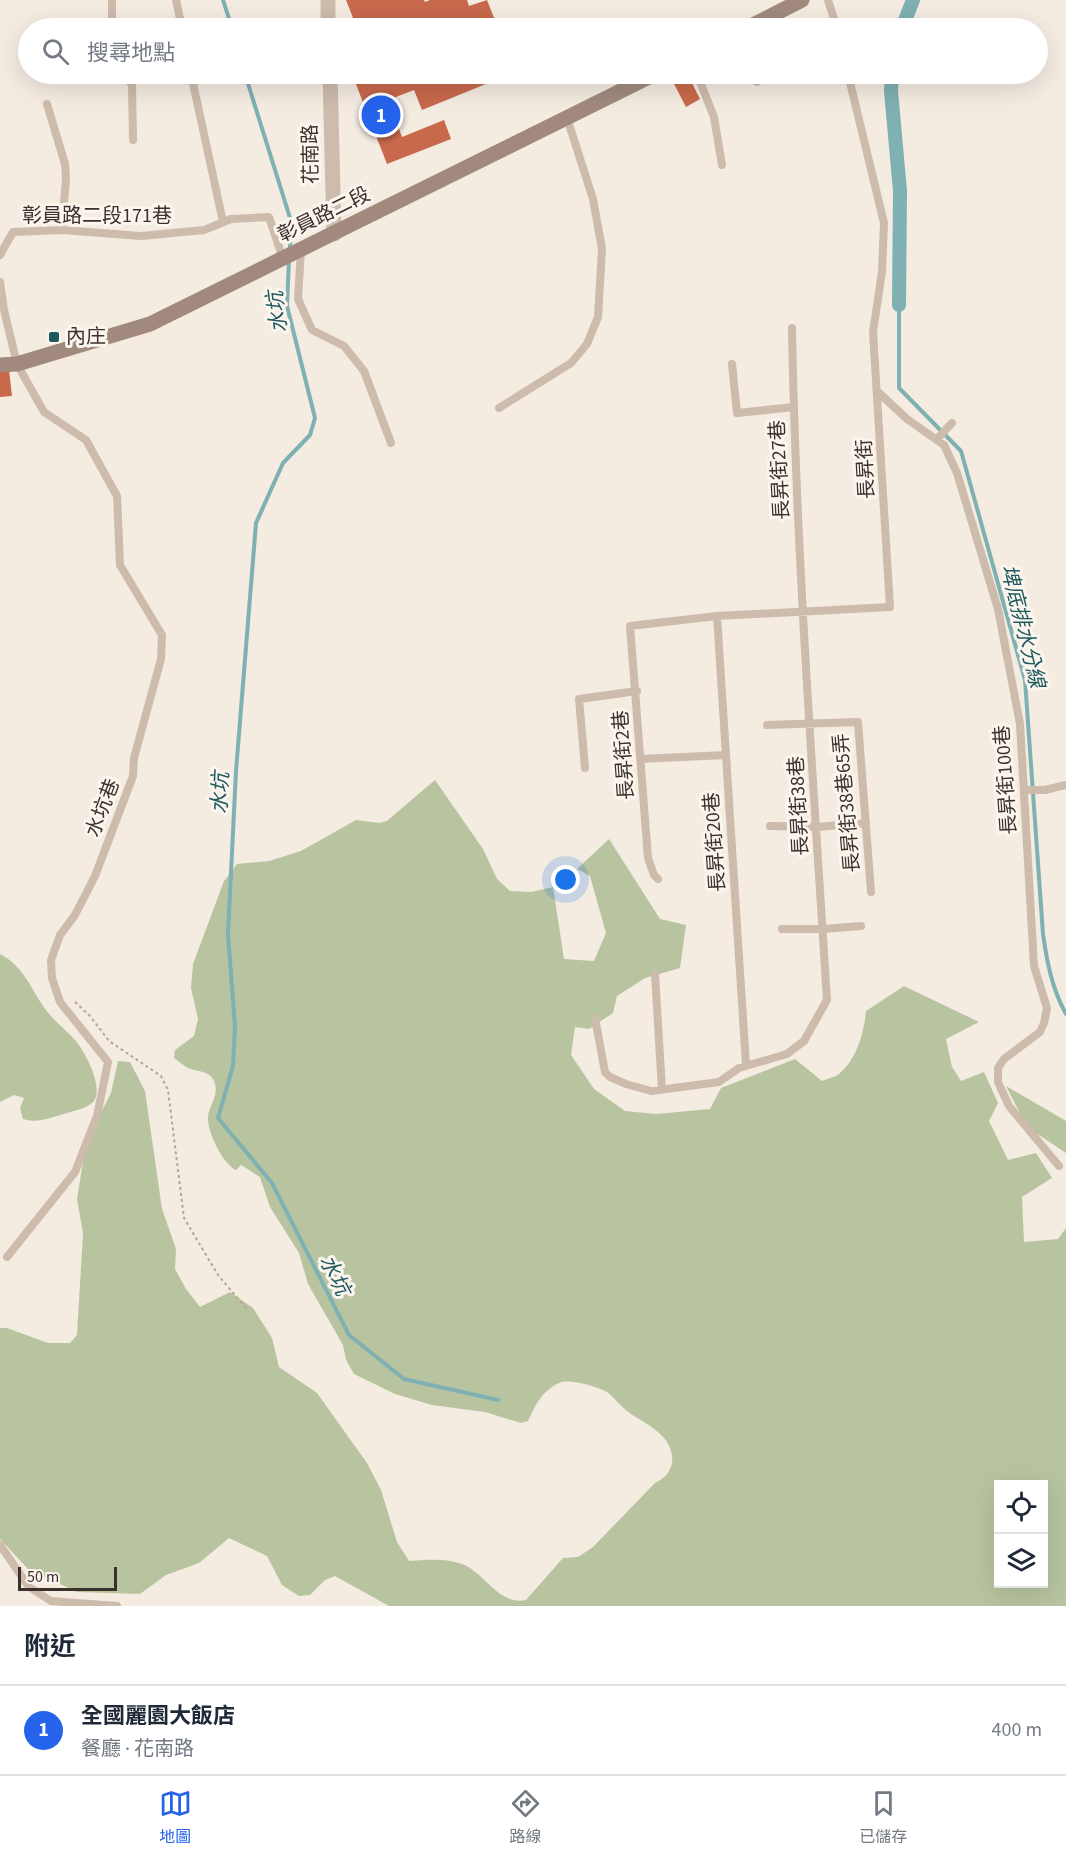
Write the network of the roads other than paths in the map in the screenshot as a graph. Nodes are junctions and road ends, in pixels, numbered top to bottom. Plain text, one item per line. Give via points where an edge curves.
1 (112, 0) edge
2 (176, 0) edge
3 (328, 0) edge
4 (802, 0) edge
5 (828, 0) edge
6 (112, 18) edge
7 (180, 18) edge
8 (328, 18) edge
9 (767, 18) edge
10 (835, 18) edge
11 (131, 84) edge
12 (193, 84) edge
13 (330, 84) edge
14 (635, 84) edge
15 (701, 84) edge
16 (850, 84) edge
17 (47, 104) dead end
18 (567, 118) junction
19 (133, 140) dead end
20 (722, 165) dead end
21 (223, 222) junction
22 (62, 230) junction
23 (334, 234) junction
24 (301, 250) junction
25 (0, 255) edge
26 (283, 259) junction
27 (0, 282) edge
28 (792, 328) dead end
29 (17, 364) junction
30 (732, 364) dead end
31 (0, 365) edge
32 (878, 392) junction
33 (794, 407) junction
34 (499, 408) dead end
35 (952, 423) dead end
36 (937, 439) junction
37 (392, 443) dead end
38 (804, 611) junction
39 (717, 616) junction
40 (630, 626) joint
41 (637, 691) junction
42 (810, 724) junction
43 (767, 725) dead end
44 (726, 755) junction
45 (641, 759) junction
46 (585, 768) dead end
47 (1066, 785) edge
48 (1025, 790) junction
49 (866, 823) junction
50 (770, 826) dead end
51 (817, 827) junction
52 (658, 879) dead end
53 (871, 892) dead end
54 (861, 926) dead end
55 (782, 929) dead end
56 (823, 929) junction
57 (655, 974) dead end
58 (595, 1018) dead end
59 (746, 1065) junction
60 (662, 1090) junction
61 (1059, 1166) dead end
62 (6, 1257) dead end
63 (0, 1545) edge
64 (117, 1606) edge

1 - 6 lane
2 - 7 lane
3 - 8 street
4 - 9 main road
5 - 10 lane
11 - 19 lane
12 - 21 lane
13 - 23 street, 花南路
14 - 18 main road, 彰員路二段
15 - 20 lane via 714,117
16 - 32 lane, 長昇街 via 884,223 873,332
17 - 22 lane via 65,164
18 - 23 main road, 彰員路二段
18 - 34 lane via 593,199 602,249 598,317 587,344 571,363
21 - 22 lane, 彰員路二段171巷 via 204,230 141,236
21 - 26 lane, 彰員路二段171巷 via 269,217
22 - 25 lane, 彰員路二段171巷 via 13,232
23 - 24 main road, 彰員路二段
24 - 26 main road, 彰員路二段
24 - 37 lane via 298,299 312,330 344,346 364,370
26 - 29 main road, 彰員路二段 via 150,324
27 - 29 lane, 水坑巷
28 - 33 lane, 長昇街27巷
29 - 31 main road, 彰員路二段
29 - 62 lane, 水坑巷 via 44,412 86,440 117,496 120,565 162,635 161,659 134,758 133,776 95,876 60,935 51,960 60,1002 108,1062 97,1116 75,1172
30 - 33 lane via 737,412
32 - 36 lane, 長昇街100巷 via 907,419
32 - 38 lane, 長昇街 via 890,607
33 - 38 lane, 長昇街27巷
35 - 36 lane
36 - 48 lane, 長昇街100巷 via 957,473 999,609 1020,724
38 - 39 lane, 長昇街
38 - 42 lane, 長昇街38巷
39 - 40 lane, 長昇街
39 - 44 lane, 長昇街20巷
40 - 41 lane, 長昇街2巷
41 - 45 lane, 長昇街2巷
41 - 46 lane via 579,699
42 - 43 lane
42 - 49 lane, 長昇街38巷65弄 via 858,722
42 - 51 lane, 長昇街38巷
44 - 45 lane
44 - 59 lane, 長昇街20巷
45 - 52 lane, 長昇街2巷 via 648,858
47 - 48 lane
48 - 61 lane, 長昇街100巷 via 1034,966 1047,1008 1040,1032 998,1068 998,1082 1009,1106
49 - 51 lane
49 - 53 lane, 長昇街38巷65弄
50 - 51 lane
51 - 56 lane, 長昇街38巷
54 - 56 lane
55 - 56 lane
56 - 59 lane, 長昇街38巷 via 827,999 804,1041 787,1054
57 - 60 lane
58 - 60 lane via 605,1072 626,1084
59 - 60 lane via 719,1082
63 - 64 lane via 29,1587 51,1601

